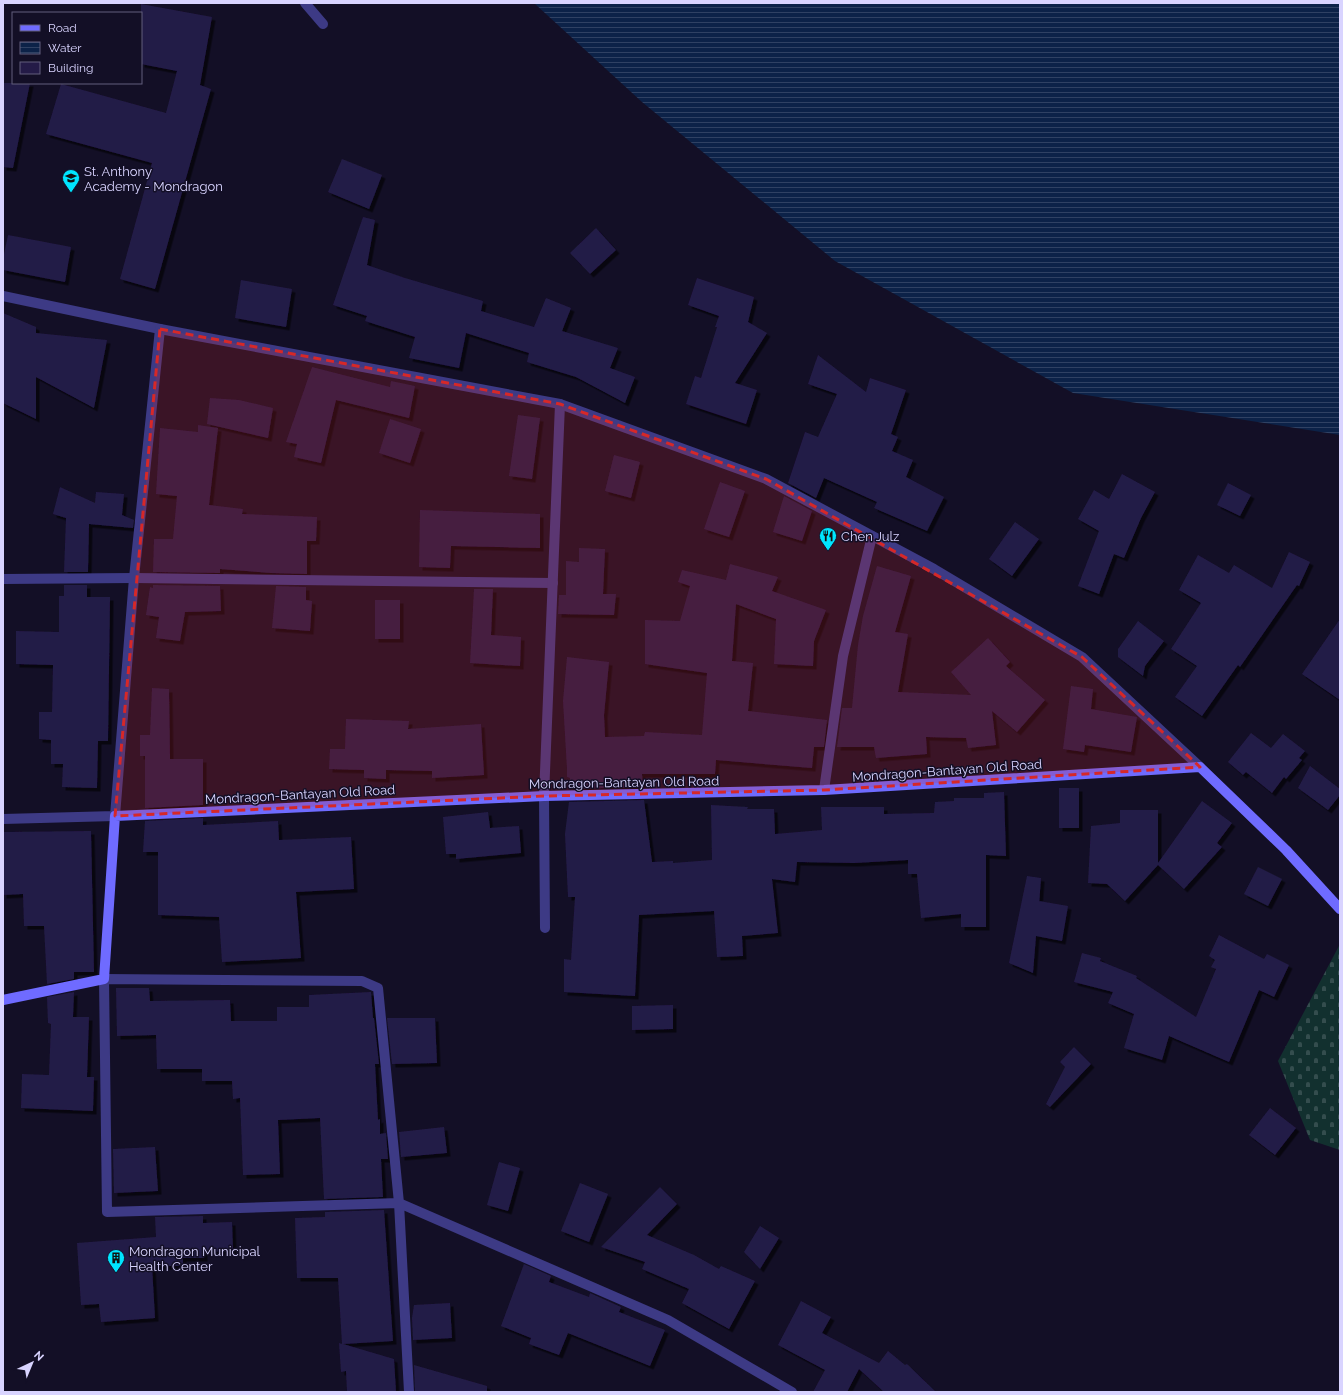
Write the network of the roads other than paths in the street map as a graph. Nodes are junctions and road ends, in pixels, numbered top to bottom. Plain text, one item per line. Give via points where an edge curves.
1 (305, 3) edge
2 (323, 24) dead end
3 (3, 296) edge
4 (160, 330) junction
5 (560, 404) junction
6 (872, 536) junction
7 (134, 578) junction
8 (3, 579) edge
9 (553, 583) junction
10 (1200, 767) junction
11 (824, 790) junction
12 (544, 796) junction
13 (115, 816) junction
14 (3, 819) edge
15 (1340, 909) edge
16 (545, 928) dead end
17 (104, 979) junction
18 (3, 1000) edge
19 (399, 1203) junction
20 (409, 1392) edge
21 (792, 1392) edge

1 - 2 street
3 - 4 street
4 - 5 street
4 - 7 street
5 - 6 street via 766,479
5 - 9 street
6 - 10 street via 934,569 1082,657
6 - 11 street via 843,656
7 - 8 street
7 - 9 street
7 - 13 street
9 - 12 street
10 - 11 street, Mondragon-Bantayan Old Road
10 - 15 street via 1286,850
11 - 12 street, Mondragon-Bantayan Old Road
12 - 13 street, Mondragon-Bantayan Old Road
12 - 16 street
13 - 14 street
13 - 17 street
17 - 18 street
17 - 19 street via 362,981 378,988
17 - 19 street via 107,1212
19 - 20 street
19 - 21 street via 668,1320

